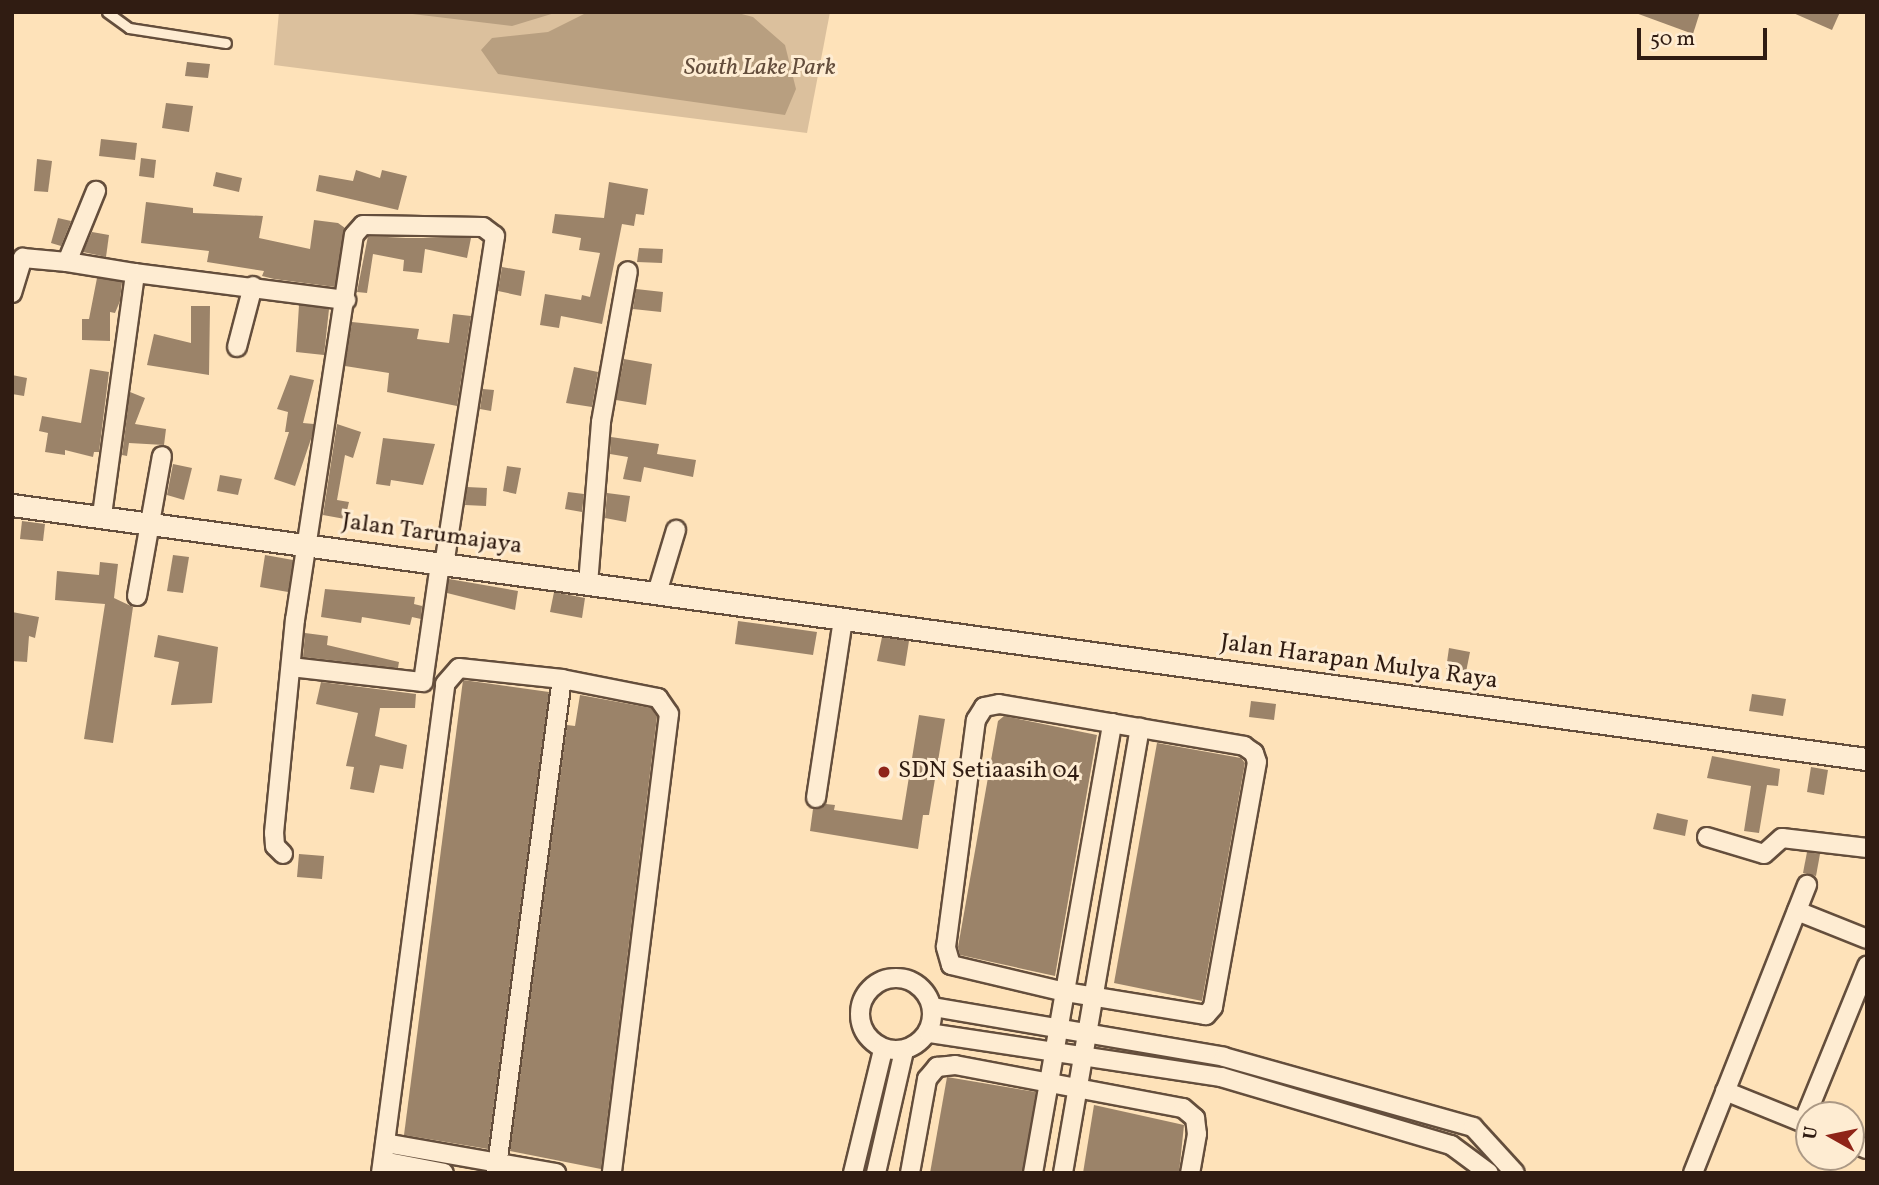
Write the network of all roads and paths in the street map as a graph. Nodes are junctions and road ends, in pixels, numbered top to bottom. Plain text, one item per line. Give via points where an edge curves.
1 (107, 12) edge
2 (226, 43) dead end
3 (96, 191) dead end
4 (66, 262) junction
5 (628, 271) dead end
6 (135, 273) junction
7 (253, 286) junction
8 (12, 293) edge
9 (346, 300) junction
10 (237, 347) dead end
11 (162, 456) dead end
12 (12, 505) edge
13 (102, 509) junction
14 (150, 513) junction
15 (677, 530) dead end
16 (309, 536) junction
17 (444, 559) junction
18 (587, 580) junction
19 (660, 585) junction
20 (137, 596) dead end
21 (843, 619) junction
22 (291, 667) junction
23 (562, 679) junction
24 (1112, 723) junction
25 (1140, 728) junction
26 (1867, 759) edge
27 (816, 798) dead end
28 (1707, 837) dead end
29 (1867, 848) edge
30 (283, 855) dead end
31 (1807, 886) dead end
32 (1797, 911) junction
33 (1867, 939) edge
34 (1867, 967) edge
35 (1065, 992) junction
36 (1092, 997) junction
37 (933, 1007) junction
38 (1059, 1027) junction
39 (1086, 1032) junction
40 (929, 1033) junction
41 (883, 1050) junction
42 (1055, 1050) junction
43 (904, 1051) junction
44 (1082, 1054) junction
45 (1224, 1057) junction
46 (1220, 1077) junction
47 (1049, 1083) junction
48 (1076, 1088) junction
49 (1725, 1091) junction
50 (1815, 1101) edge
51 (1795, 1120) edge
52 (385, 1143) junction
53 (382, 1167) edge
54 (496, 1168) edge
55 (1696, 1172) edge
56 (444, 1173) edge
57 (556, 1173) edge
58 (612, 1173) edge
59 (853, 1173) edge
60 (876, 1173) edge
61 (910, 1173) edge
62 (1033, 1173) edge
63 (1063, 1173) edge
64 (1190, 1173) edge
65 (1489, 1173) edge
66 (1515, 1173) edge

1 - 2 lane via 129,28
3 - 4 street
4 - 6 street
4 - 8 street via 23,258
5 - 18 street via 601,422
6 - 7 street
6 - 13 street
7 - 9 street
7 - 10 street
9 - 16 street
9 - 17 street via 354,235 363,225 483,227 495,236
11 - 14 street
12 - 13 street, Jalan Tarumajaya
13 - 14 street, Jalan Tarumajaya
14 - 16 street, Jalan Tarumajaya
14 - 20 street
15 - 19 street
16 - 17 street, Jalan Tarumajaya
16 - 22 street
17 - 18 street, Jalan Tarumajaya
17 - 22 street via 423,682
18 - 19 street, Jalan Tarumajaya
19 - 21 street, Jalan Tarumajaya
21 - 26 street, Jalan Harapan Mulya Raya
21 - 27 street
22 - 30 street via 274,833 275,846
23 - 52 street via 458,668 445,684
23 - 54 street
23 - 58 street via 658,698 669,714
24 - 25 street
24 - 35 street
24 - 35 street via 999,704 984,707 976,720 946,947 951,965
25 - 36 street
25 - 36 street via 1244,746 1257,762 1213,1007 1206,1015 1194,1016
28 - 29 street via 1764,854 1782,838
31 - 32 street
32 - 33 street
32 - 49 street
34 - 50 street
35 - 36 street
35 - 38 street
36 - 39 street
37 - 38 street
37 - 40 street
37 - 41 street via 920,986 896,977 872,986 859,1008 864,1033
38 - 39 street
38 - 42 street
39 - 44 street
39 - 45 street
40 - 42 street
40 - 43 street
41 - 43 street
41 - 59 street
42 - 44 street
42 - 47 street
43 - 60 street
44 - 46 street
44 - 48 street
45 - 46 street
45 - 66 street via 1473,1127
46 - 65 street via 1451,1145
47 - 48 street
47 - 61 street via 955,1065 937,1067 927,1079
47 - 62 street
48 - 63 street
48 - 64 street via 1183,1108 1195,1118 1197,1134
49 - 51 street
49 - 55 street
52 - 53 street
52 - 54 street
53 - 56 street
54 - 57 street

